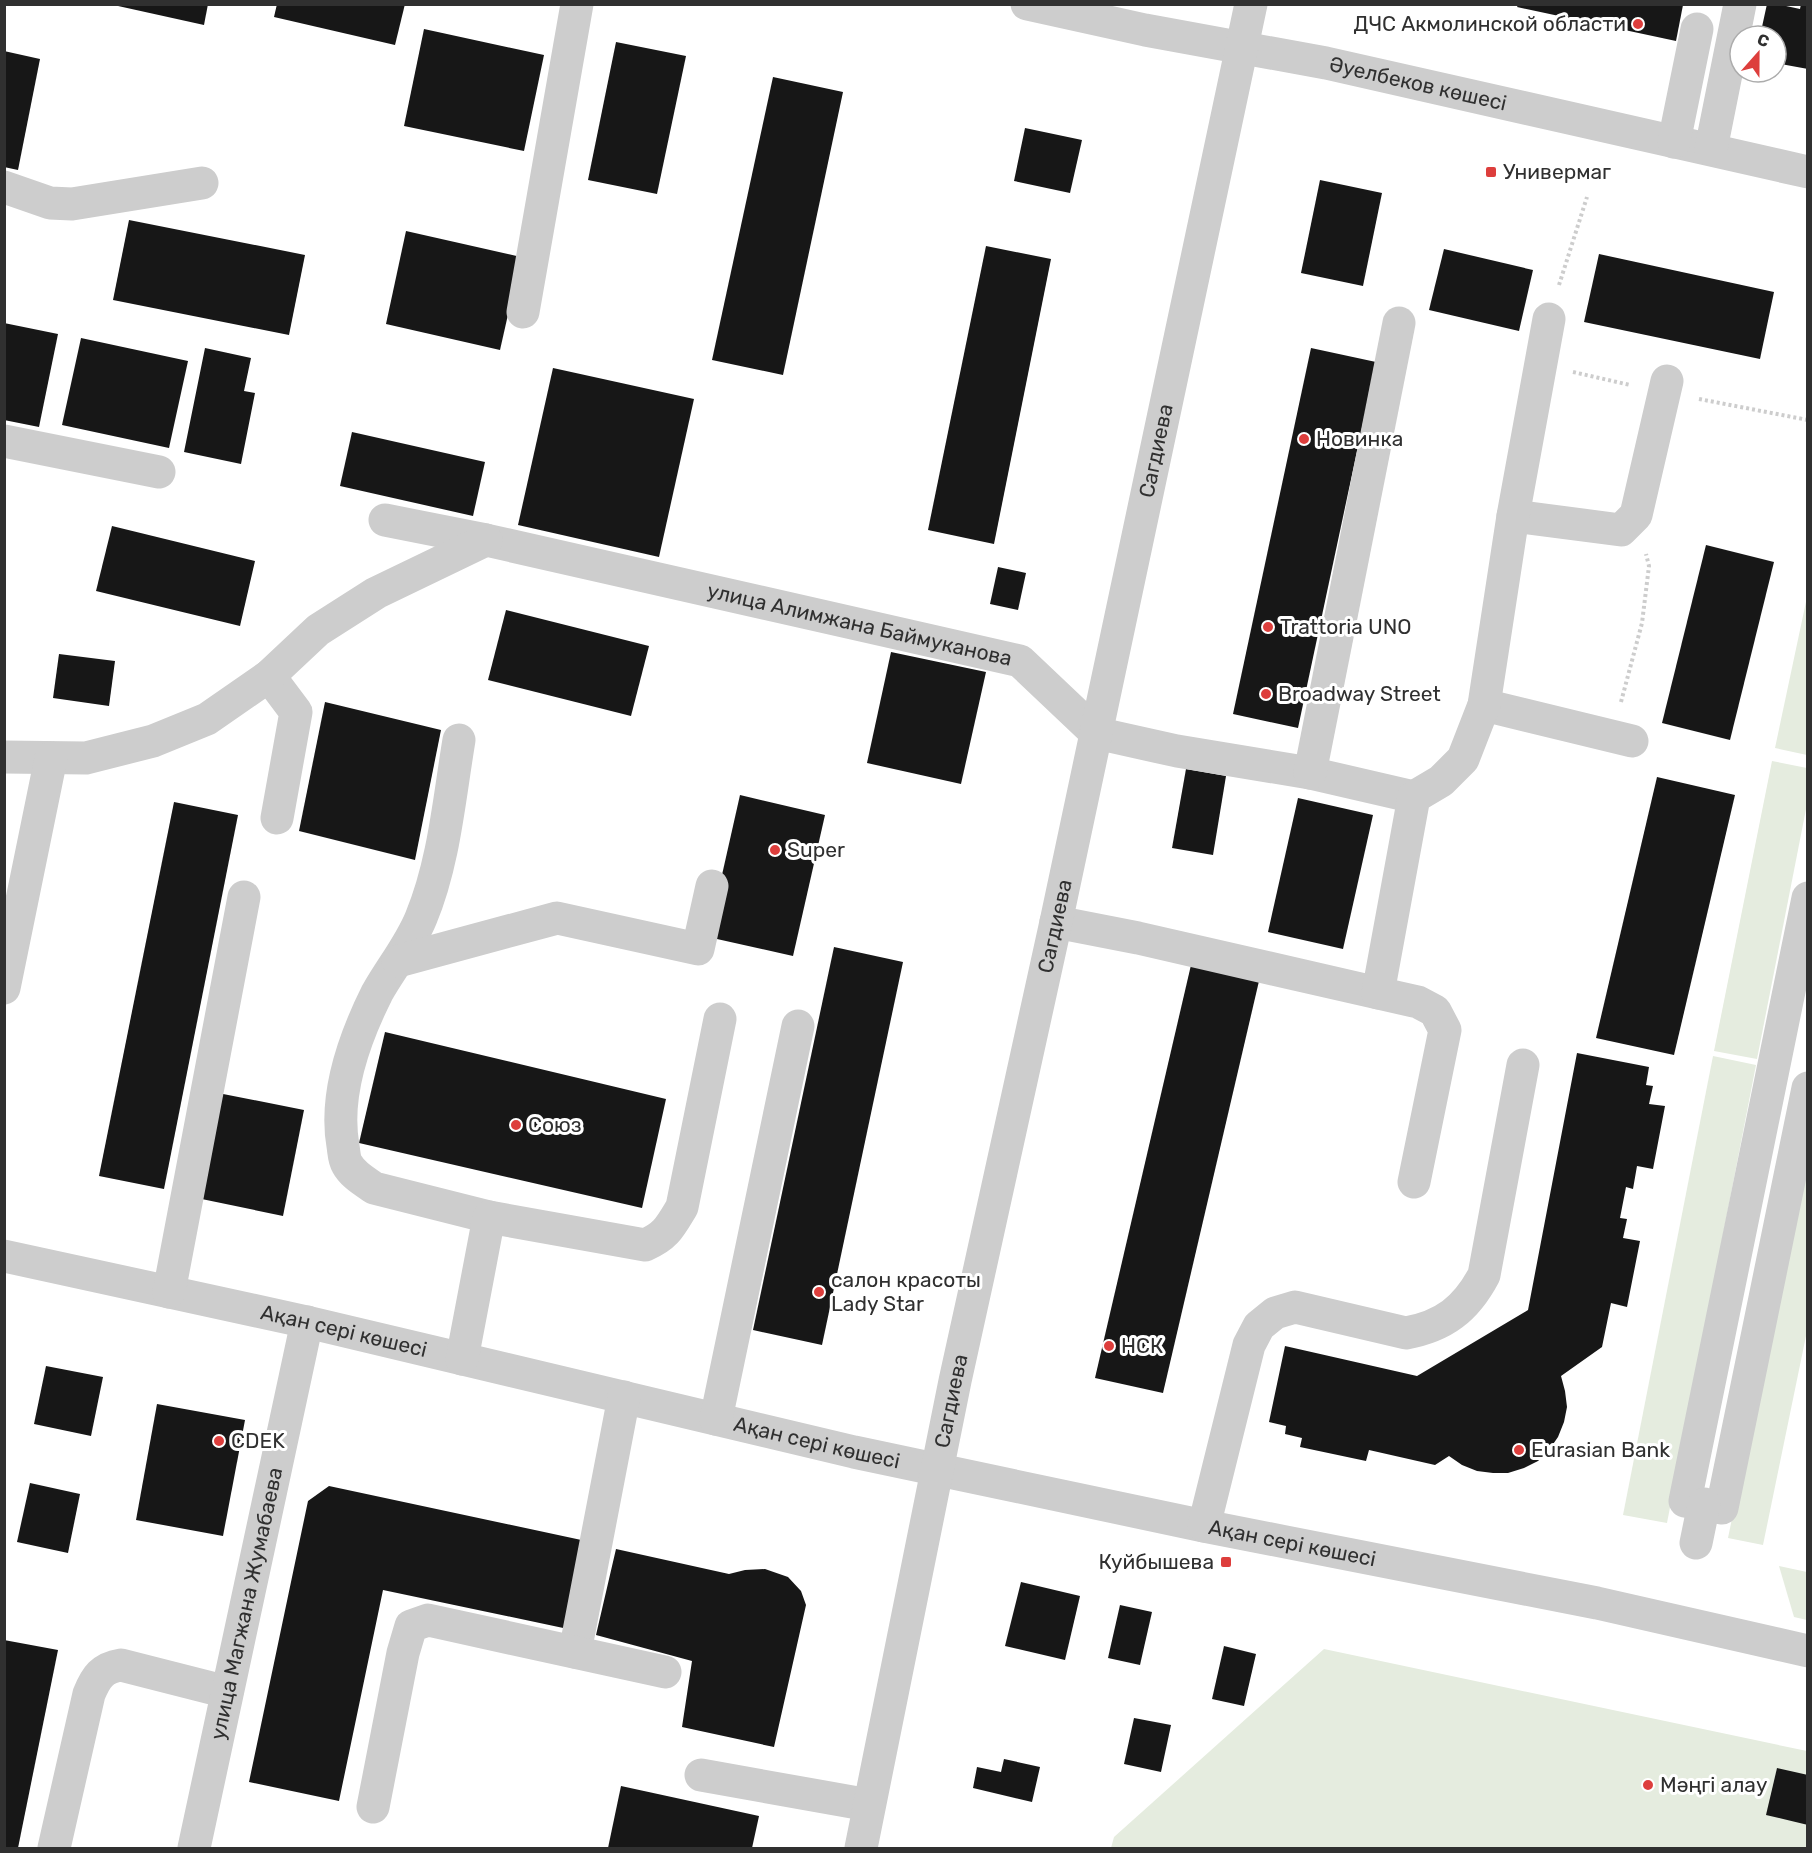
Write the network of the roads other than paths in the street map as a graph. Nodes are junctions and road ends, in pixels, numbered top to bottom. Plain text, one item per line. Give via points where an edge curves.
1 (577, 4) edge
2 (1027, 4) edge
3 (1251, 4) edge
4 (1740, 4) edge
5 (1697, 28) dead end
6 (1242, 48) junction
7 (1674, 142) junction
8 (1712, 149) junction
9 (1808, 172) edge
10 (202, 183) dead end
11 (4, 187) edge
12 (523, 312) dead end
13 (1549, 320) road end
14 (1399, 322) dead end
15 (1667, 381) dead end
16 (4, 441) edge
17 (159, 472) dead end
18 (1513, 516) junction
19 (385, 520) dead end
20 (486, 540) junction
21 (269, 676) junction
22 (1484, 705) junction
23 (1096, 733) junction
24 (1622, 738) road end
25 (459, 741) dead end
26 (4, 757) edge
27 (51, 758) junction
28 (1310, 772) junction
29 (1414, 797) junction
30 (277, 818) dead end
31 (712, 886) dead end
32 (244, 897) dead end
33 (1808, 898) edge
34 (1056, 922) junction
35 (398, 961) junction
36 (1799, 985) edge
37 (4, 988) edge
38 (1378, 993) junction
39 (720, 1019) dead end
40 (798, 1026) dead end
41 (1523, 1065) dead end
42 (1769, 1090) junction
43 (1807, 1093) edge
44 (1414, 1182) dead end
45 (1747, 1197) junction
46 (1784, 1205) junction
47 (489, 1217) junction
48 (4, 1256) edge
49 (169, 1292) junction
50 (1724, 1309) junction
51 (1761, 1316) junction
52 (307, 1323) junction
53 (462, 1359) junction
54 (624, 1397) junction
55 (1703, 1413) junction
56 (716, 1419) junction
57 (1740, 1422) junction
58 (938, 1470) junction
59 (1704, 1504) junction
60 (1204, 1526) junction
61 (1696, 1543) dead end
62 (1808, 1651) edge
63 (575, 1652) junction
64 (665, 1672) dead end
65 (227, 1692) junction
66 (701, 1775) dead end
67 (869, 1805) junction
68 (373, 1807) dead end
69 (54, 1848) edge
70 (194, 1848) edge
71 (861, 1848) edge

1 - 12 street
2 - 6 street, Әуелбеков көшесі
3 - 6 street, Сагдиева
4 - 8 street
5 - 7 street
6 - 7 street, Әуелбеков көшесі via 1326,63
6 - 23 street, Сагдиева
7 - 8 street, Әуелбеков көшесі
8 - 9 street, Әуелбеков көшесі
10 - 11 street via 72,204 50,203
13 - 18 street
14 - 28 street
15 - 18 street via 1636,515 1621,530
16 - 17 street
18 - 22 street
19 - 20 street, улица Алимжана Баймуканова
20 - 21 street via 376,593 318,630
20 - 23 street, улица Алимжана Баймуканова via 1020,661
21 - 27 street via 207,719 153,741 86,758
21 - 30 street via 296,712
22 - 24 street
22 - 29 street via 1463,759 1441,781
23 - 28 street via 1177,751
23 - 34 street, Сагдиева
25 - 35 street via 439,862 421,919
26 - 27 street
27 - 37 street
28 - 29 street
29 - 38 street
31 - 35 street via 698,949 557,918
32 - 49 street
33 - 36 street
34 - 38 street
34 - 58 street, Сагдиева
35 - 47 street via 364,1021 352,1055 339,1126 345,1163 374,1188
36 - 42 street
38 - 44 street via 1418,1002 1435,1011 1445,1030
39 - 47 street via 682,1207 660,1239 645,1245
40 - 56 street
41 - 60 street via 1484,1275 1474,1294 1444,1320 1406,1333 1295,1307 1275,1313 1259,1326 1249,1345
42 - 43 street
42 - 45 street
43 - 46 street
45 - 46 street
45 - 50 street
46 - 51 street
47 - 53 street
48 - 49 street, Ақан сері көшесі
49 - 52 street, Ақан сері көшесі
50 - 51 street
50 - 55 street
51 - 57 street
52 - 53 street, Ақан сері көшесі
52 - 65 street, улица Магжана Жумабаева
53 - 54 street, Ақан сері көшесі
54 - 56 street, Ақан сері көшесі
54 - 63 street
55 - 57 street
55 - 59 street via 1685,1501
56 - 58 street, Ақан сері көшесі
57 - 59 street via 1722,1508
58 - 60 street, Ақан сері көшесі
58 - 67 street, Сагдиева
59 - 61 street
60 - 62 street, Ақан сері көшесі via 1597,1604
63 - 64 street
63 - 68 street via 428,1620 411,1626
65 - 69 street via 121,1665 100,1674 89,1694
65 - 70 street, улица Магжана Жумабаева
66 - 67 street
67 - 71 street, Сагдиева

